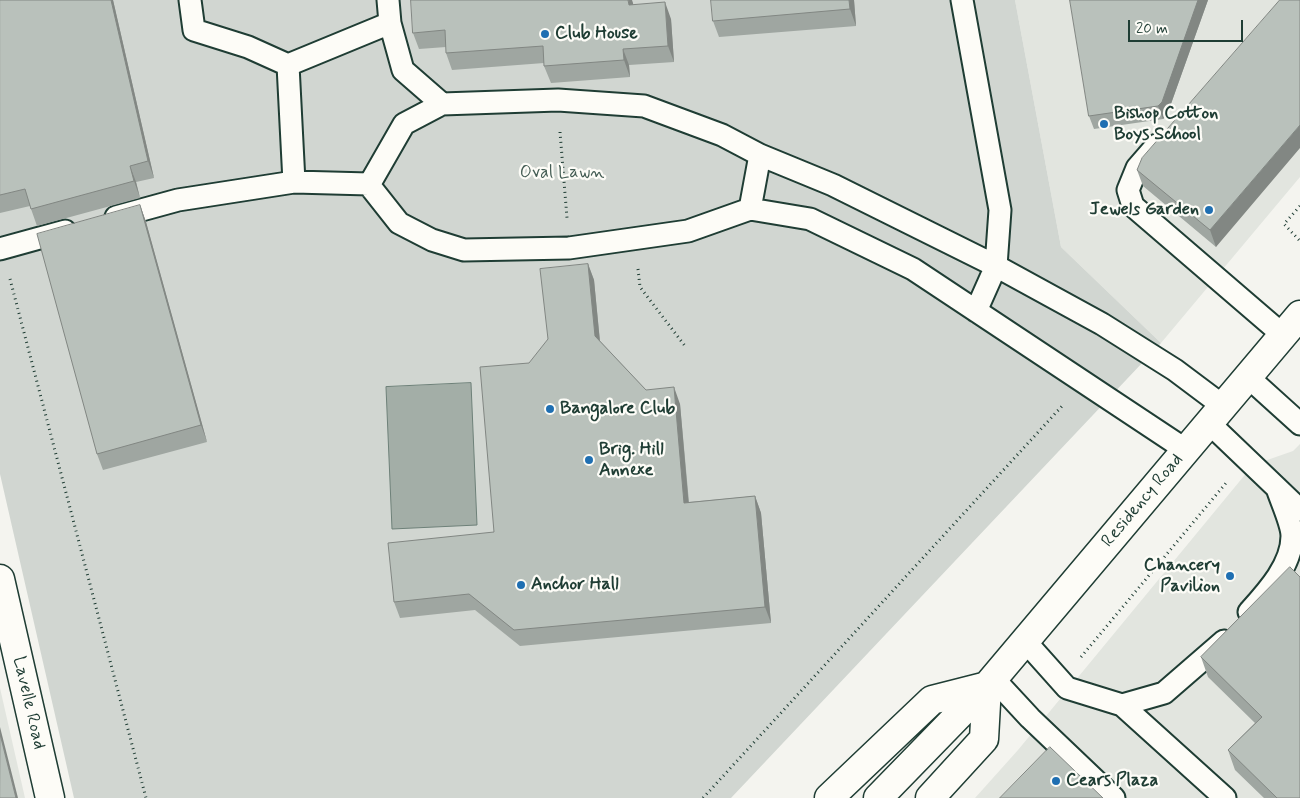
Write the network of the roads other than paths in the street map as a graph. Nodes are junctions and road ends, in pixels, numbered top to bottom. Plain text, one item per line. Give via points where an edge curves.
1 (190, 0) edge
2 (388, 0) edge
3 (962, 0) edge
4 (390, 23) junction
5 (288, 65) junction
6 (442, 104) junction
7 (1169, 132) edge
8 (760, 156) junction
9 (294, 182) junction
10 (369, 184) dead end
11 (750, 209) junction
12 (1, 249) edge
13 (996, 266) junction
14 (976, 311) junction
15 (1292, 325) edge
16 (1248, 377) junction
17 (1216, 414) junction
18 (1300, 424) edge
19 (1186, 450) junction
20 (1277, 488) junction
21 (1300, 510) edge
22 (0, 579) edge
23 (1025, 641) junction
24 (990, 681) junction
25 (1122, 704) junction
26 (50, 798) edge
27 (829, 798) edge
28 (878, 798) edge
29 (930, 798) edge
30 (1114, 798) edge
31 (1225, 798) edge

1 - 5 lane via 194,30 248,47
2 - 4 lane
3 - 13 lane via 1000,210
4 - 5 lane
4 - 6 lane via 402,70
5 - 9 lane
6 - 8 lane via 558,100 644,106 722,134
6 - 11 lane via 404,124 370,185 399,223 432,240 464,250 569,248 688,231
7 - 15 lane via 1137,168 1128,190 1133,206
8 - 11 lane
8 - 13 lane via 833,185
9 - 10 lane
9 - 12 lane via 178,200
11 - 14 lane via 810,218 914,269
13 - 14 lane
13 - 17 lane via 1102,324 1175,370
14 - 19 lane
15 - 16 main road, Residency Road
16 - 17 main road, Residency Road
16 - 18 lane
17 - 19 main road, Residency Road
17 - 20 lane via 1248,458
19 - 23 main road, Residency Road
20 - 21 lane
20 - 25 lane via 1292,535 1289,555 1280,574 1223,642 1164,693
22 - 26 main road, Lavelle Road
23 - 24 main road, Residency Road
23 - 25 lane via 1067,688
24 - 27 main road via 932,700
24 - 28 main road, Residency Road
24 - 29 main road via 984,740
24 - 30 lane
25 - 31 lane

